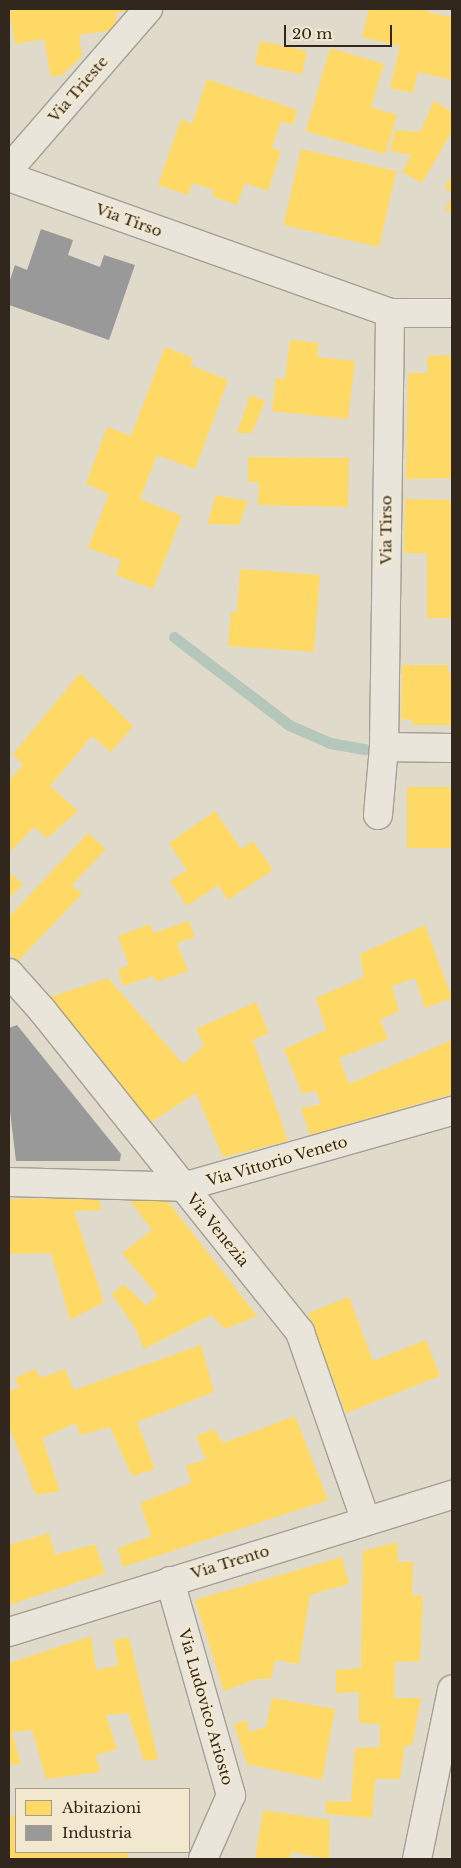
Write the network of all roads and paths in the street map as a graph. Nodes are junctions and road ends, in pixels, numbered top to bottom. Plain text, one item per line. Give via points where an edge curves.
1 (148, 9) edge
2 (9, 169) edge
3 (9, 178) edge
4 (390, 313) junction
5 (452, 313) edge
6 (384, 747) junction
7 (452, 748) edge
8 (378, 815) dead end
9 (9, 973) edge
10 (452, 1111) edge
11 (9, 1182) edge
12 (183, 1187) junction
13 (452, 1495) edge
14 (366, 1521) junction
15 (170, 1581) junction
16 (9, 1632) edge
17 (452, 1690) edge
18 (204, 1859) edge
19 (418, 1859) edge

1 - 2 street, Via Trieste
3 - 4 street, Via Tirso
4 - 5 street, Via Tirso
4 - 6 street, Via Tirso
6 - 7 street
6 - 8 street, Via Tirso
9 - 12 street, Via Venezia
10 - 12 street, Via Vittorio Veneto
11 - 12 street, Via Vittorio Veneto
12 - 14 street, Via Venezia via 300,1332
13 - 14 street, Via Trento
14 - 15 street, Via Trento
15 - 16 street, Via Trento
15 - 18 street, Via Ludovico Ariosto via 231,1795
17 - 19 street

